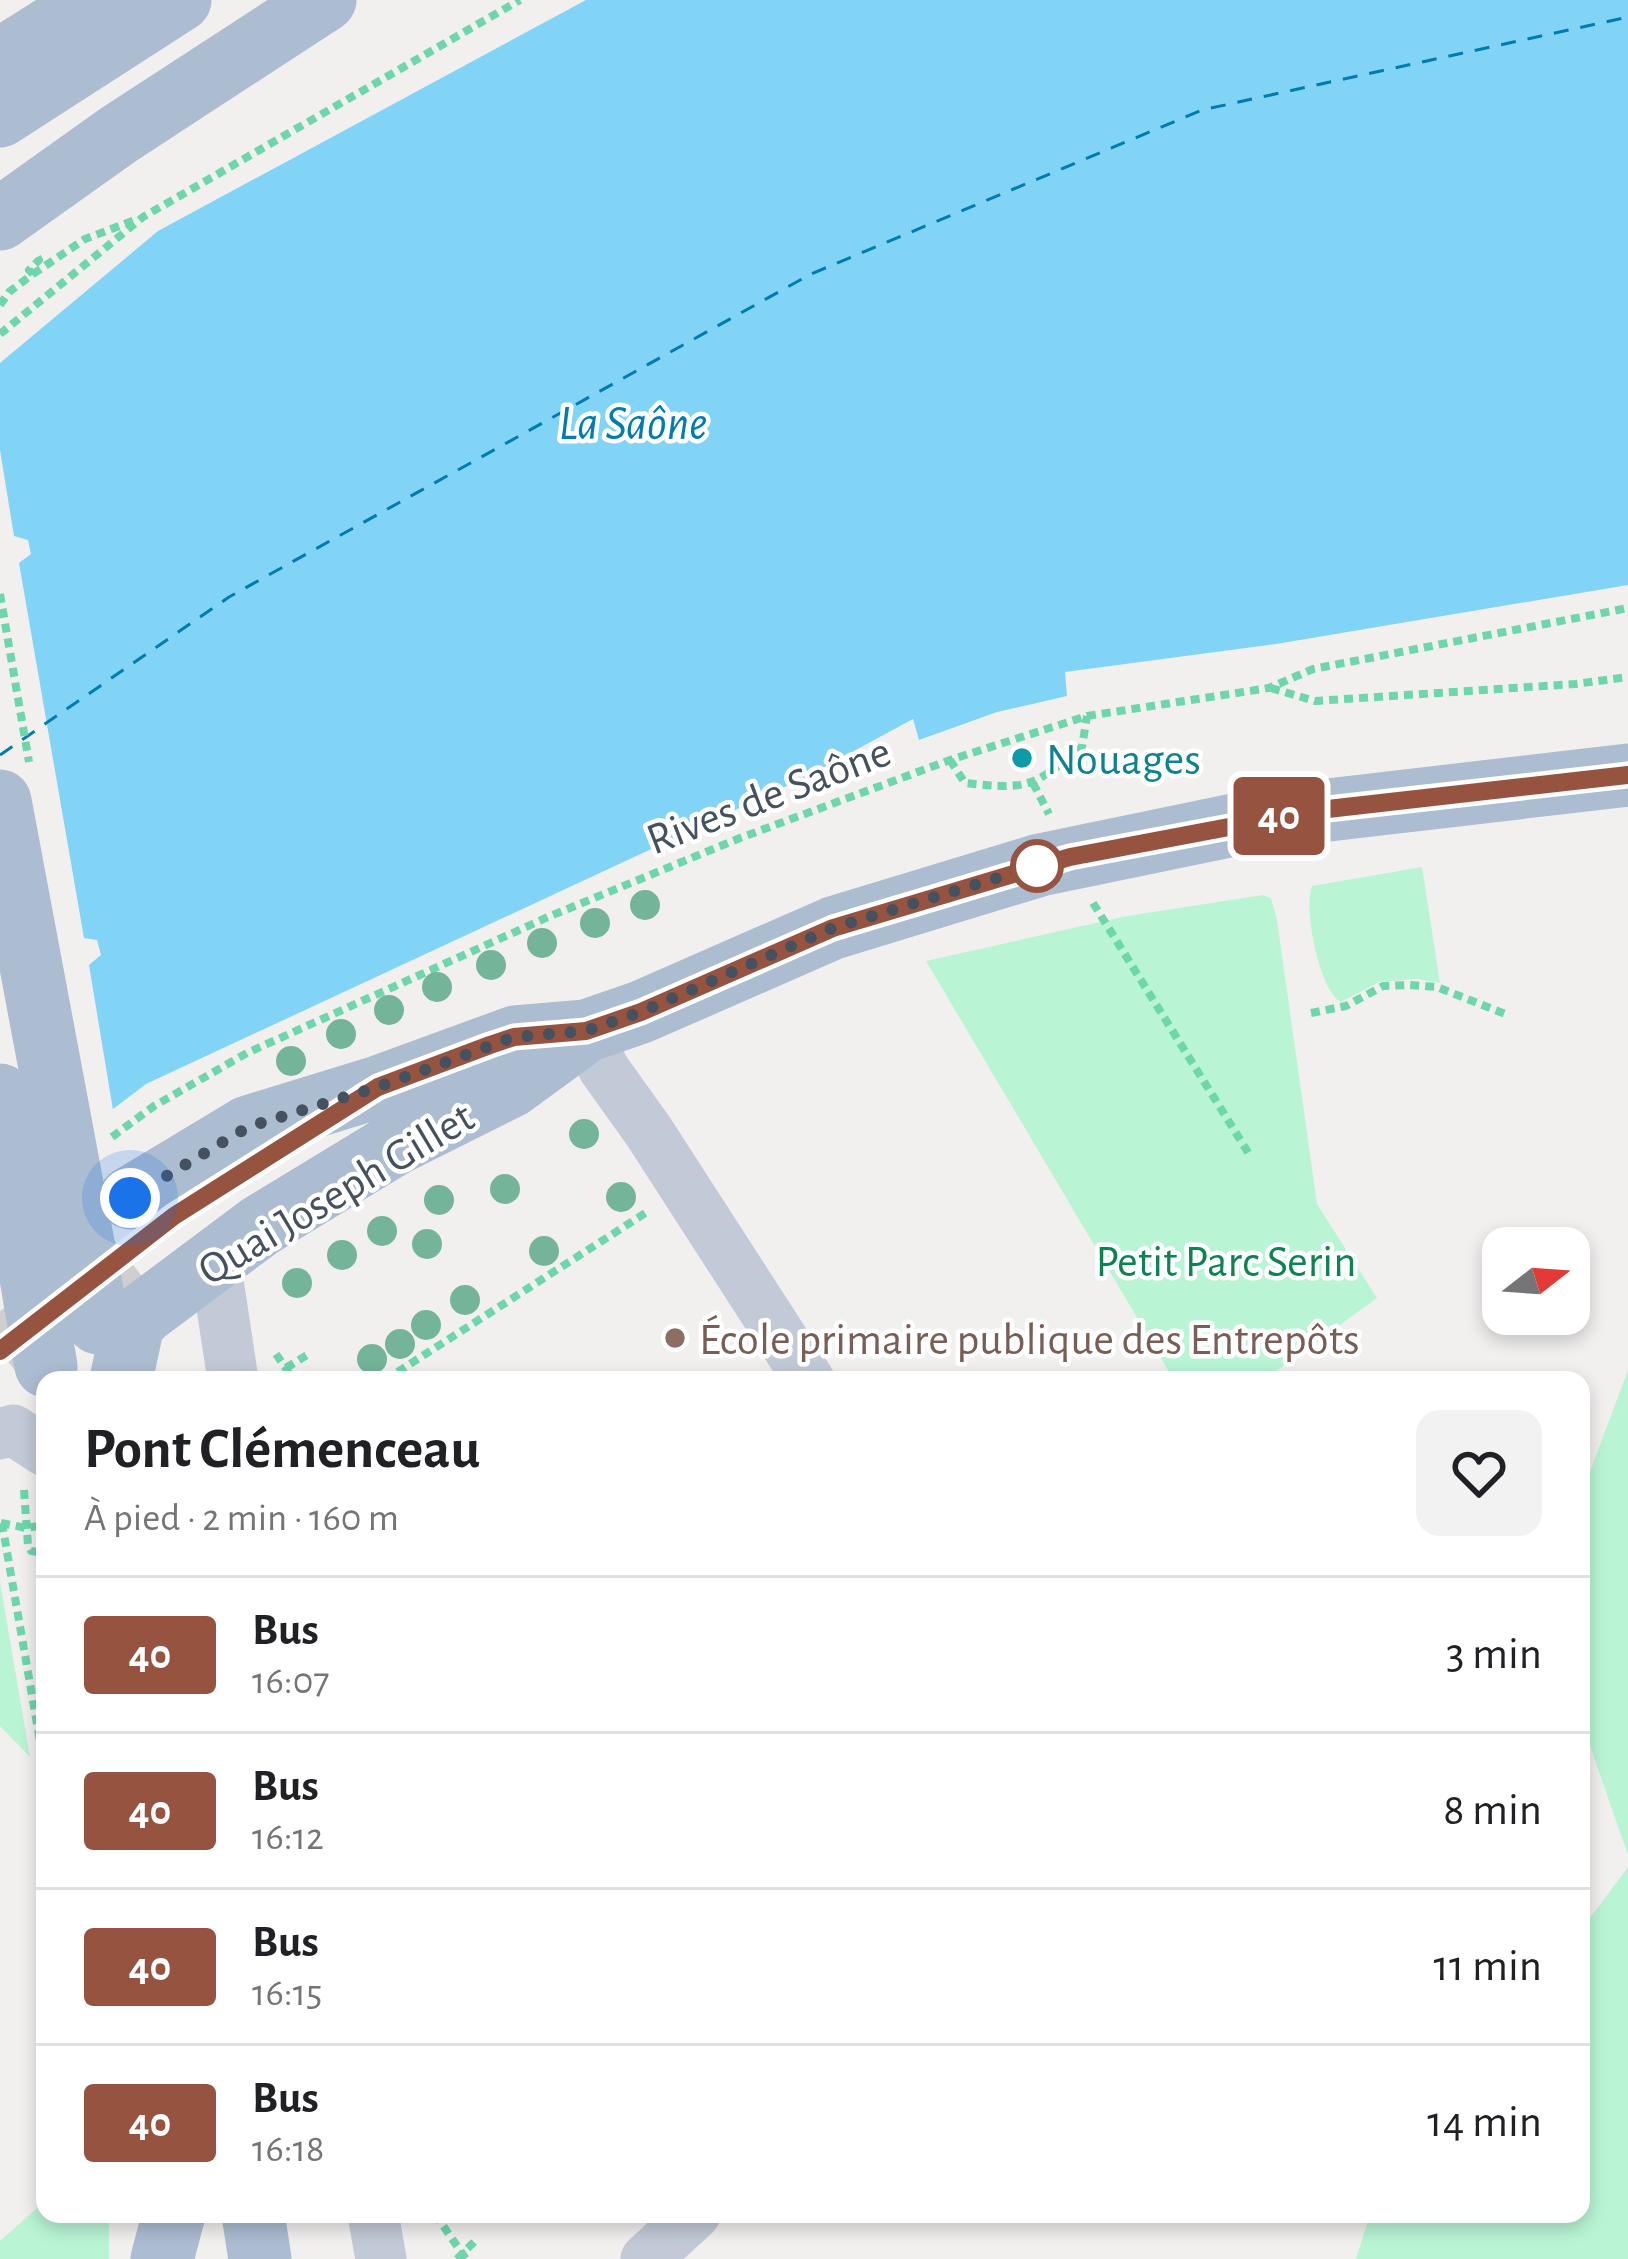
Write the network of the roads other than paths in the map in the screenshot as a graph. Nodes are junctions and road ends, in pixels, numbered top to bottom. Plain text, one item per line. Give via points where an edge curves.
1 (95, 0) edge
2 (180, 0) edge
3 (252, 0) edge
4 (325, 0) edge
5 (0, 60) edge
6 (0, 116) edge
7 (0, 170) edge
8 (17, 235) edge
9 (1628, 775) edge
10 (0, 801) edge
11 (586, 1031) junction
12 (0, 1095) edge
13 (122, 1197) road end
14 (215, 1261) junction
15 (103, 1351) edge
16 (47, 1371) edge
17 (123, 1371) edge
18 (232, 1371) edge
19 (803, 1371) edge
20 (0, 1434) edge
21 (36, 1445) edge
22 (176, 2223) edge
23 (181, 2223) edge
24 (254, 2223) edge
25 (374, 2223) edge
26 (685, 2223) edge
27 (162, 2259) edge
28 (190, 2259) edge
29 (260, 2259) edge
30 (380, 2259) edge
31 (646, 2259) edge

1 - 5 main road
2 - 6 main road
3 - 7 main road
4 - 8 main road via 118,135
9 - 11 main road, Quai Joseph Gillet via 1319,810 1070,857 833,928
10 - 15 main road, bridge
11 - 13 main road, Quai Joseph Gillet via 514,1037 378,1087 174,1216
11 - 14 main road, Quai Joseph Gillet via 531,1074 394,1144
11 - 19 street
12 - 16 main road, bridge
14 - 17 main road, Quai Joseph Gillet via 133,1324
14 - 18 street
20 - 21 street via 13,1430
22 - 27 main road
23 - 28 main road
24 - 29 main road
25 - 30 street
26 - 31 street

